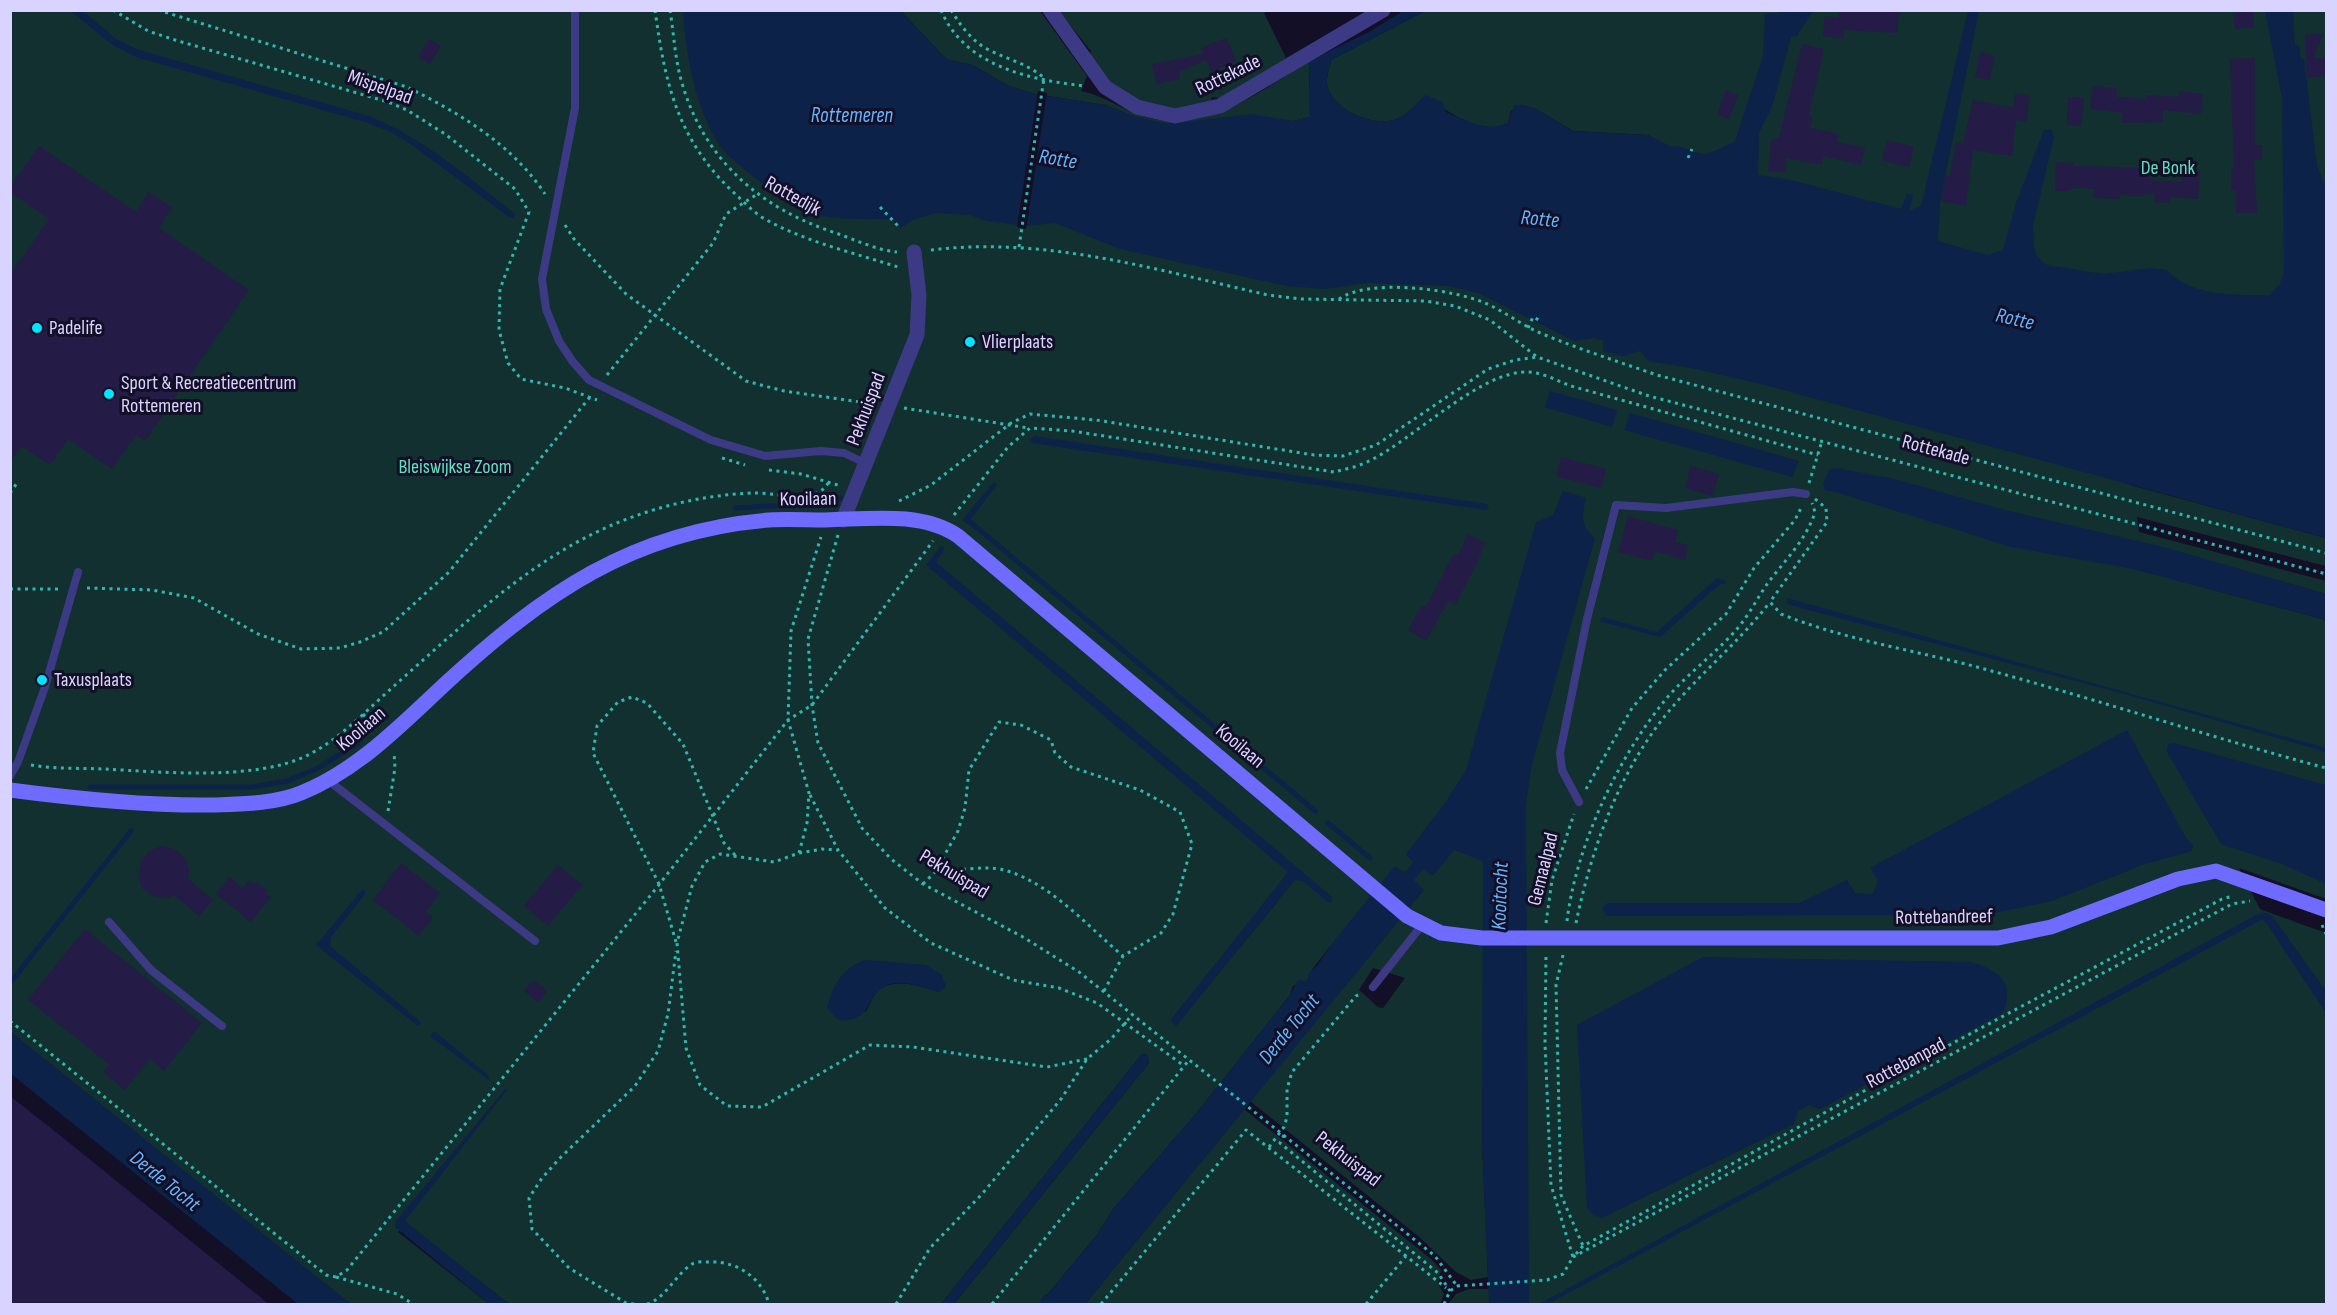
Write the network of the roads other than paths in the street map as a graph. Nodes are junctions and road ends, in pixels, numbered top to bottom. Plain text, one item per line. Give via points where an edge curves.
1 (575, 10) edge
2 (1050, 10) edge
3 (1383, 10) edge
4 (914, 252) road end
5 (867, 464) junction
6 (1806, 494) road end
7 (843, 520) junction
8 (78, 572) dead end
9 (10, 776) edge
10 (329, 781) junction
11 (10, 790) edge
12 (1579, 802) road end
13 (2326, 910) edge
14 (109, 922) dead end
15 (1422, 925) junction
16 (1540, 938) joint
17 (535, 941) dead end
18 (1373, 987) road end
19 (222, 1026) dead end

1 - 5 lane via 575,108 542,279 546,309 573,362 589,380 711,440 765,456 821,451 844,453
2 - 3 street, Rottekade via 1105,87 1137,107 1175,116 1196,114 1240,96
4 - 5 street, Pekhuispad via 919,295 917,335
5 - 7 street, Pekhuispad
6 - 12 lane via 1793,492 1666,508 1616,505 1587,619 1560,753 1562,770
7 - 10 street, Kooilaan via 768,520 684,535 600,567 569,584 488,644 386,738
7 - 15 street, Kooilaan via 911,519 944,526
8 - 9 lane via 76,588
10 - 11 street, Kooilaan via 297,795 243,804 105,802
10 - 17 lane
13 - 16 street, Rottebandreef via 2216,872 2178,879 2051,927 1998,938
14 - 19 lane via 151,970
15 - 16 street, Kooilaan via 1456,937
15 - 18 lane

